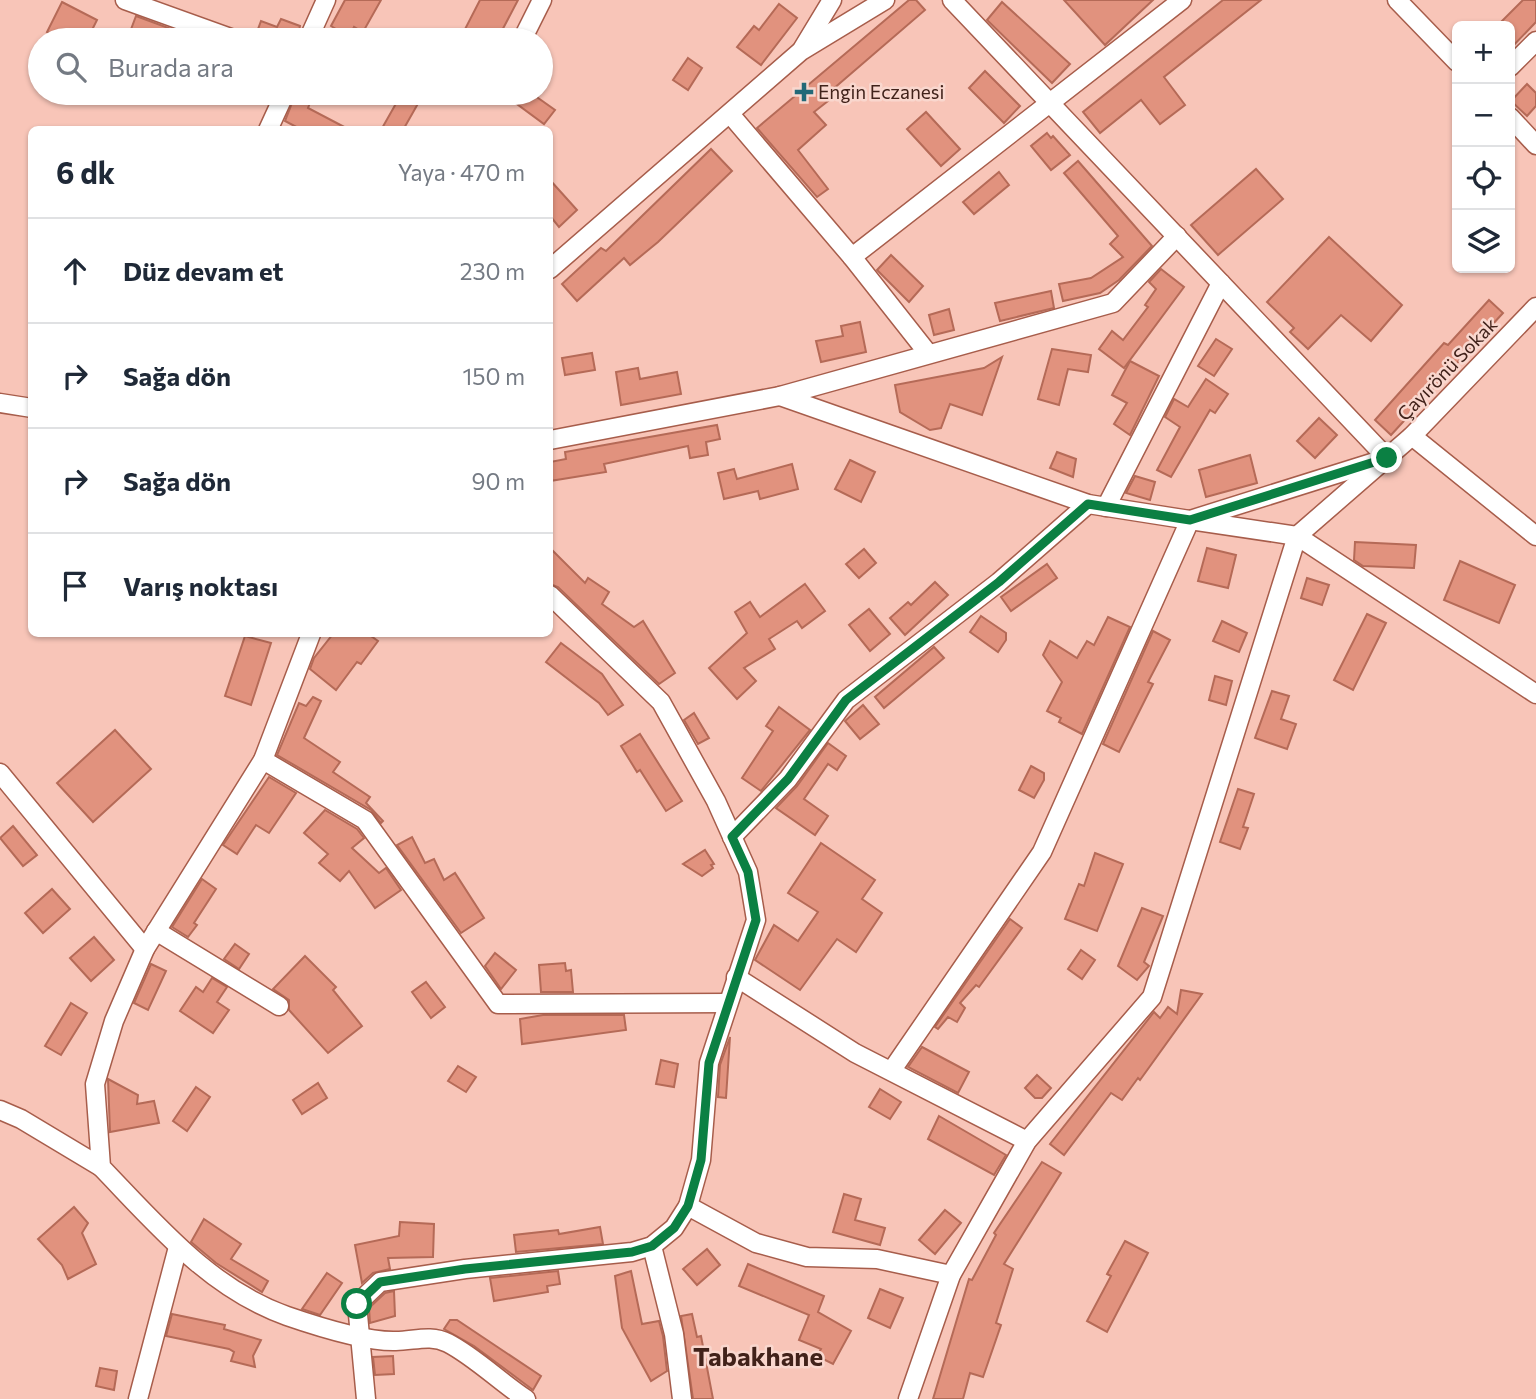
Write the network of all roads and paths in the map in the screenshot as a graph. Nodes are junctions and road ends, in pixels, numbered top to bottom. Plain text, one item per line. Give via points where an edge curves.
1 (125, 0) edge
2 (326, 0) edge
3 (542, 0) edge
4 (832, 0) edge
5 (885, 0) edge
6 (951, 0) edge
7 (1182, 0) edge
8 (1397, 0) edge
9 (203, 28) edge
10 (313, 28) edge
11 (528, 28) edge
12 (1536, 41) edge
13 (801, 51) junction
14 (1452, 57) edge
15 (1515, 62) edge
16 (1048, 101) junction
17 (279, 105) edge
18 (730, 114) junction
19 (1515, 122) edge
20 (270, 126) edge
21 (1536, 145) edge
22 (1177, 236) junction
23 (852, 257) junction
24 (553, 266) edge
25 (1222, 283) junction
26 (1536, 307) edge
27 (927, 352) junction
28 (780, 396) junction
29 (0, 403) edge
30 (25, 407) edge
31 (0, 419) edge
32 (1412, 436) junction
33 (553, 439) edge
34 (1387, 458) junction
35 (1097, 505) junction
36 (1190, 520) junction
37 (1297, 536) junction
38 (1534, 538) edge
39 (553, 598) edge
40 (311, 637) edge
41 (1536, 694) edge
42 (263, 760) junction
43 (0, 773) edge
44 (732, 837) junction
45 (156, 932) junction
46 (145, 949) junction
47 (736, 977) junction
48 (728, 1003) junction
49 (279, 1006) dead end
50 (892, 1070) junction
51 (0, 1110) edge
52 (1027, 1141) junction
53 (101, 1167) junction
54 (688, 1206) junction
55 (652, 1246) junction
56 (178, 1247) junction
57 (951, 1275) junction
58 (362, 1336) junction
59 (138, 1399) edge
60 (366, 1399) edge
61 (526, 1399) edge
62 (682, 1399) edge
63 (908, 1399) edge

1 - 9 street
2 - 10 street
3 - 11 street
4 - 13 street
5 - 13 street
6 - 16 street
7 - 16 street
8 - 14 street
12 - 15 street
13 - 18 street
16 - 22 street
16 - 23 street
17 - 20 street
18 - 23 street
18 - 24 street
19 - 21 street
22 - 25 street
22 - 27 street via 1113,303
23 - 27 street
25 - 34 street
25 - 35 street
26 - 32 street, Çayırönü Sokak
27 - 28 street
28 - 33 street
28 - 35 street
29 - 30 street
30 - 31 street
32 - 34 street, Çayırönü Sokak
32 - 38 street
34 - 36 street
34 - 37 street, Çayırönü Sokak
35 - 36 street
35 - 44 street via 846,700 788,779
36 - 37 street
36 - 50 street via 1042,852
37 - 41 street
37 - 52 street via 1152,997
39 - 44 street via 661,702
40 - 42 street
42 - 45 street
42 - 48 street via 365,820 498,1004
43 - 46 street
44 - 47 street via 748,872 756,920
45 - 46 street
45 - 49 street
46 - 53 street via 114,1021 95,1084
47 - 48 street
47 - 50 street via 855,1053
48 - 54 street via 709,1063 701,1160
50 - 52 street
51 - 53 street
52 - 57 street
53 - 56 street
54 - 55 street via 674,1228
54 - 57 street via 756,1243 807,1257 877,1259
55 - 58 street via 380,1282 357,1304
55 - 62 street via 674,1334
56 - 58 street via 236,1292 286,1315
56 - 59 street
57 - 63 street
58 - 60 street
58 - 61 street via 395,1342 425,1337 447,1342

